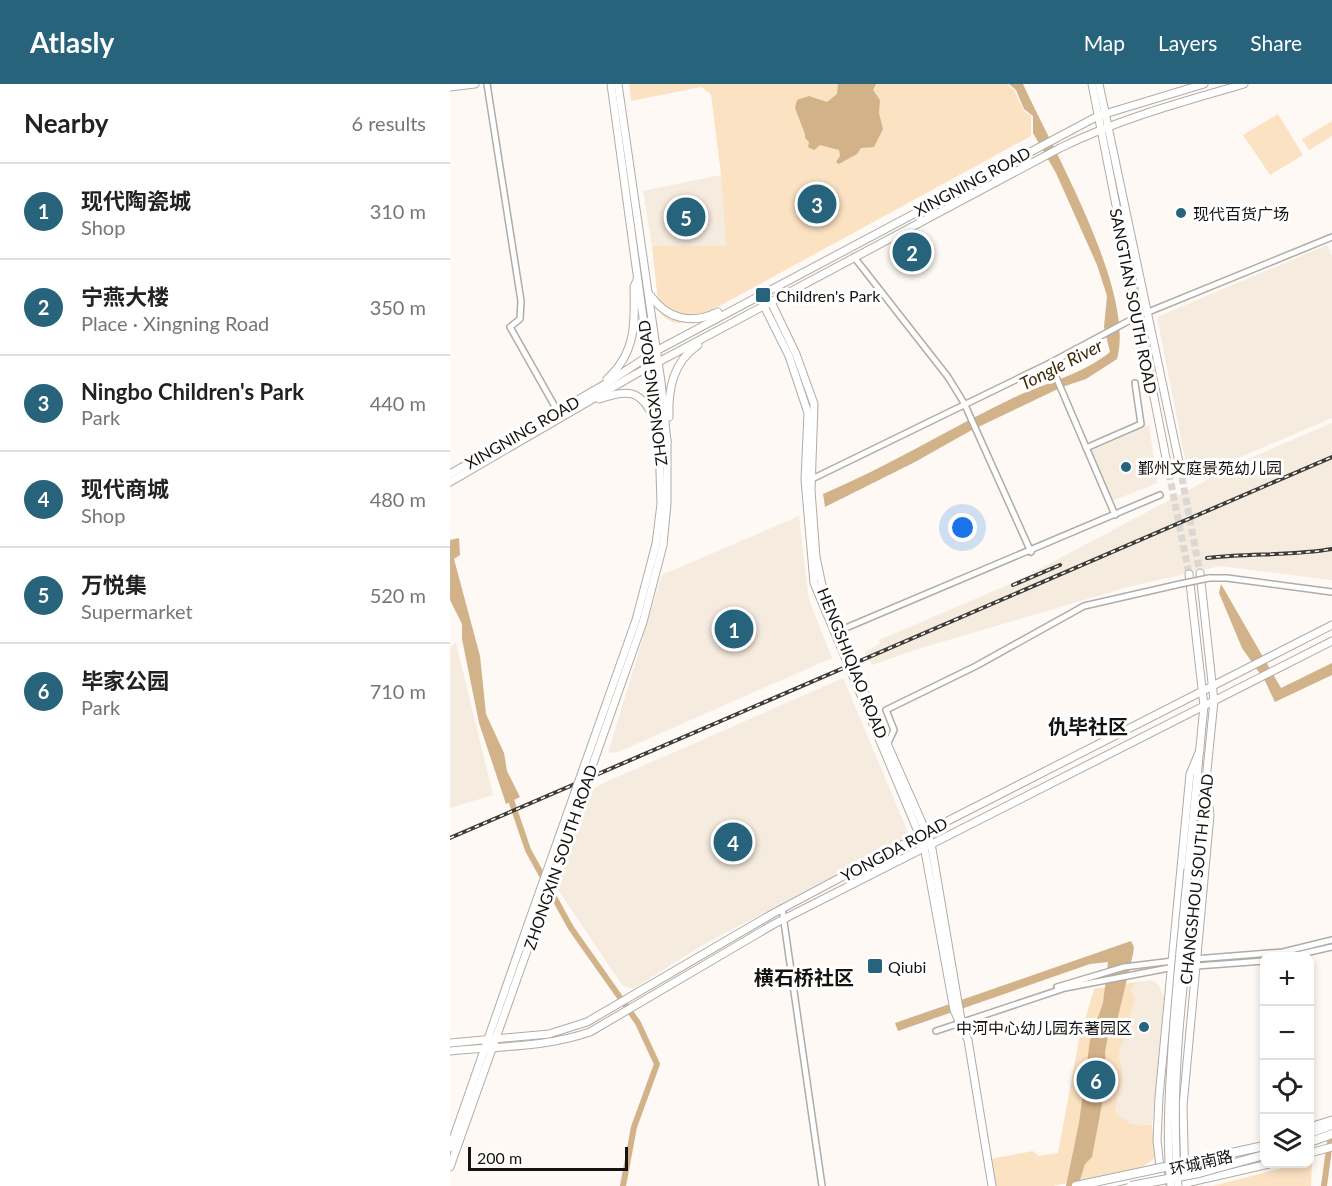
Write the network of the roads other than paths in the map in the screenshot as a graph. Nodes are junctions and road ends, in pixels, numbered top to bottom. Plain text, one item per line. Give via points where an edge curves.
1 (475, 84) edge
2 (487, 84) edge
3 (611, 84) edge
4 (618, 84) edge
5 (1092, 84) edge
6 (1099, 84) edge
7 (1204, 84) edge
8 (1244, 84) edge
9 (450, 87) edge
10 (1101, 115) junction
11 (1104, 127) junction
12 (1332, 237) edge
13 (854, 257) junction
14 (638, 277) junction
15 (648, 293) junction
16 (750, 300) junction
17 (771, 302) junction
18 (764, 306) junction
19 (756, 310) junction
20 (1148, 312) junction
21 (674, 316) joint
22 (1136, 317) junction
23 (633, 341) joint
24 (656, 351) junction
25 (648, 356) junction
26 (1050, 363) junction
27 (654, 365) junction
28 (1135, 383) dead end
29 (595, 390) junction
30 (588, 402) junction
31 (964, 403) junction
32 (558, 412) junction
33 (663, 442) junction
34 (1086, 448) junction
35 (1180, 467) tunnel mouth
36 (1169, 473) tunnel mouth
37 (451, 477) edge
38 (812, 479) junction
39 (1160, 495) dead end
40 (1115, 515) junction
41 (659, 544) joint
42 (1031, 552) junction
43 (1200, 573) tunnel mouth
44 (1189, 574) tunnel mouth
45 (1332, 592) edge
46 (1332, 625) edge
47 (848, 627) dead end
48 (1332, 641) edge
49 (1213, 684) junction
50 (1202, 690) junction
51 (1214, 701) junction
52 (1204, 706) junction
53 (887, 745) junction
54 (1200, 750) junction
55 (1206, 785) junction
56 (922, 833) junction
57 (927, 845) junction
58 (782, 908) junction
59 (784, 920) junction
60 (1332, 940) edge
61 (1332, 947) edge
62 (1312, 952) edge
63 (1260, 961) edge
64 (1196, 966) junction
65 (1171, 968) junction
66 (1040, 995) junction
67 (962, 1022) junction
68 (936, 1031) dead end
69 (491, 1038) junction
70 (450, 1043) edge
71 (488, 1049) junction
72 (450, 1051) edge
73 (1332, 1120) edge
74 (1332, 1125) edge
75 (1314, 1127) edge
76 (1314, 1128) edge
77 (1332, 1134) edge
78 (1314, 1141) edge
79 (1260, 1146) edge
80 (1260, 1146) edge
81 (1332, 1147) edge
82 (450, 1149) edge
83 (1314, 1152) edge
84 (1260, 1156) edge
85 (1184, 1166) junction
86 (1260, 1166) edge
87 (450, 1167) edge
88 (1160, 1172) junction
89 (1182, 1185) edge
90 (822, 1186) edge
91 (992, 1186) edge
92 (1076, 1186) edge
93 (1101, 1186) edge
94 (1131, 1186) edge
95 (1162, 1186) edge
96 (1172, 1186) edge

1 - 9 main road
2 - 32 street via 521,301 520,319 510,327
3 - 14 main road, ZHONGXING ROAD
4 - 15 main road, ZHONGXING ROAD
5 - 10 main road
6 - 10 main road
7 - 10 main road, XINGNING ROAD
8 - 11 main road
10 - 11 main road
10 - 16 main road, XINGNING ROAD
11 - 13 main road, XINGNING ROAD
11 - 20 main road, SANGTIAN SOUTH ROAD
11 - 22 main road, SANGTIAN SOUTH ROAD
12 - 20 street
13 - 17 main road, XINGNING ROAD
13 - 31 street
14 - 23 main road, ZHONGXING ROAD via 634,287
14 - 25 main road, ZHONGXING ROAD
15 - 21 main road, ZHONGXING ROAD
15 - 24 main road, ZHONGXING ROAD
16 - 21 main road, XINGNING ROAD via 695,321
16 - 24 main road, XINGNING ROAD
17 - 18 main road, XINGNING ROAD
17 - 38 main road, HENGSHIQIAO ROAD via 812,398
18 - 19 main road, XINGNING ROAD
18 - 56 main road, HENGSHIQIAO ROAD via 789,356 808,412 805,480 809,552 816,591
19 - 27 main road, XINGNING ROAD
19 - 33 main road, XINGNING ROAD via 696,346 678,367 670,385
20 - 22 street
20 - 35 main road, SANGTIAN SOUTH ROAD
22 - 26 street
22 - 36 main road, SANGTIAN SOUTH ROAD
23 - 29 main road, XINGNING ROAD via 616,369
24 - 25 main road, XINGNING ROAD
24 - 27 main road, ZHONGXING ROAD
25 - 27 main road, ZHONGXING ROAD
25 - 29 main road, XINGNING ROAD
26 - 31 street
26 - 34 street
27 - 30 main road, XINGNING ROAD
27 - 33 main road, ZHONGXING ROAD
28 - 34 street via 1141,423
29 - 32 main road, XINGNING ROAD
30 - 33 main road, XINGNING ROAD via 622,392 637,395 649,407
30 - 37 main road, XINGNING ROAD
31 - 38 street
31 - 42 street
32 - 37 main road, XINGNING ROAD
33 - 41 main road, ZHONGXING ROAD via 668,494
34 - 40 street
38 - 53 main road, HENGSHIQIAO ROAD via 822,593
39 - 40 street
40 - 42 street
41 - 69 main road, ZHONGXIN SOUTH ROAD, bridge via 643,622
42 - 47 street
43 - 49 main road, CHANGSHOU SOUTH ROAD
44 - 50 main road, CHANGSHOU SOUTH ROAD
45 - 53 street, bridge via 1209,578 1084,606 886,710 894,730
46 - 49 main road, YONGDA ROAD
48 - 51 main road, YONGDA ROAD
49 - 50 main road, YONGDA ROAD
49 - 51 main road, CHANGSHOU SOUTH ROAD
50 - 52 main road, CHANGSHOU SOUTH ROAD
50 - 56 main road, YONGDA ROAD
51 - 52 main road, YONGDA ROAD
51 - 55 main road, CHANGSHOU SOUTH ROAD
52 - 54 main road, CHANGSHOU SOUTH ROAD
52 - 57 main road, YONGDA ROAD
53 - 56 main road, HENGSHIQIAO ROAD
54 - 65 main road via 1190,774
54 - 96 main road, CHANGSHOU SOUTH ROAD, bridge via 1170,1075 1167,1153
55 - 64 main road via 1210,814
55 - 89 main road, CHANGSHOU SOUTH ROAD, bridge via 1177,1074 1175,1151
56 - 57 main road, HENGSHIQIAO ROAD
56 - 58 main road, YONGDA ROAD
57 - 59 main road, YONGDA ROAD
57 - 67 main road, HENGSHIQIAO ROAD
58 - 59 street
58 - 69 main road, YONGDA ROAD via 587,1022 549,1034
59 - 71 main road, YONGDA ROAD via 590,1032 560,1042
59 - 90 street
60 - 66 street via 1283,952 1124,967 1086,976
61 - 62 street
63 - 64 street
64 - 65 street
64 - 85 main road via 1183,1106
65 - 66 street
65 - 88 main road via 1159,1097
66 - 67 street
67 - 68 street
67 - 91 main road, HENGSHIQIAO ROAD
69 - 70 main road, YONGDA ROAD
69 - 71 main road, ZHONGXIN SOUTH ROAD
71 - 72 main road, YONGDA ROAD
71 - 82 main road, ZHONGXIN SOUTH ROAD
71 - 87 main road, ZHONGXIN SOUTH ROAD
73 - 75 main road
74 - 76 highway
77 - 78 highway
79 - 85 main road, 环城南路
80 - 92 highway, bridge
81 - 83 main road
84 - 94 highway, bridge
85 - 88 main road, 环城南路
85 - 89 main road
86 - 89 main road, 环城南路
88 - 93 main road, 环城南路
88 - 95 main road
89 - 96 main road, 环城南路

